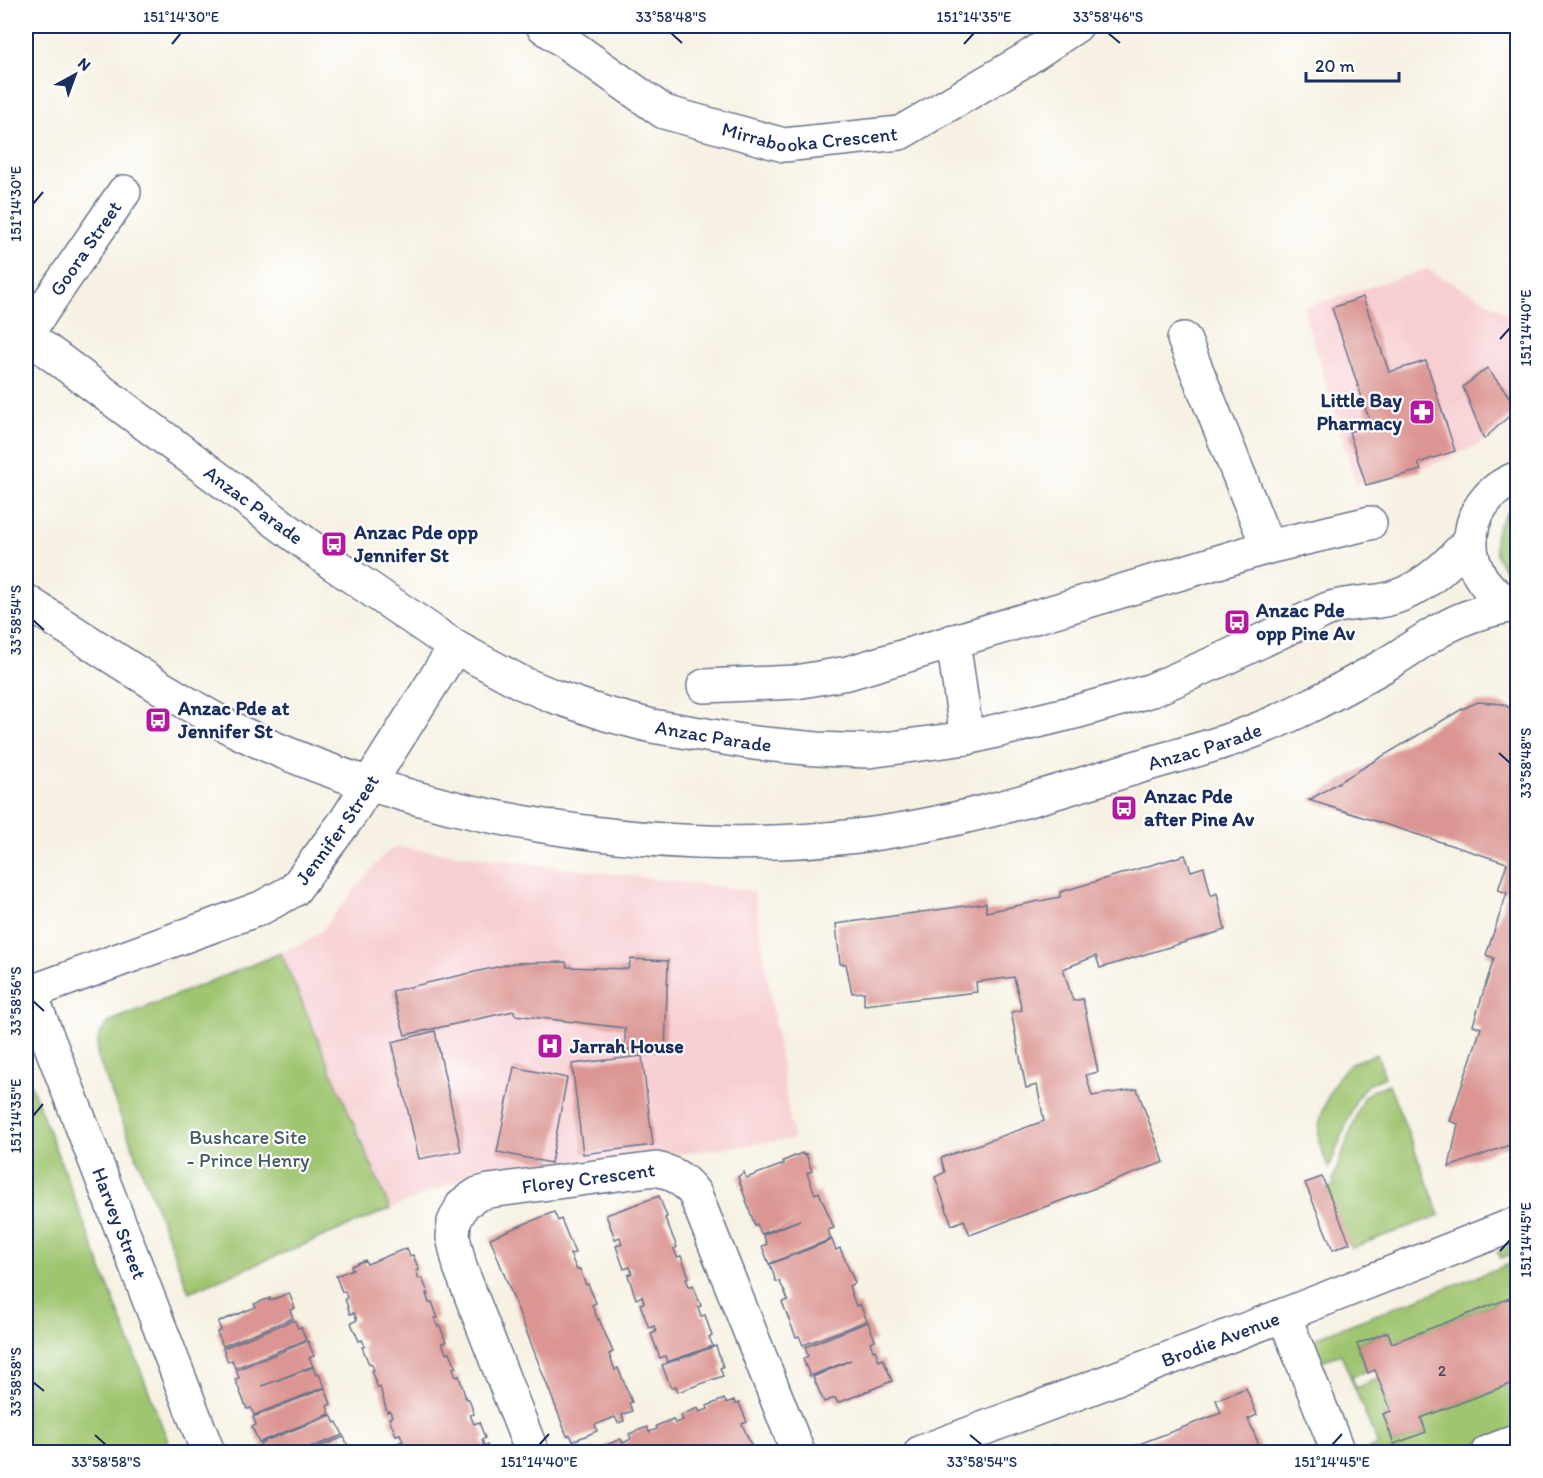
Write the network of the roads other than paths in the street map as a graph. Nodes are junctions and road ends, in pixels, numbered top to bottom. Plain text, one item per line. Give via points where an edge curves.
1 (543, 26) edge
2 (1070, 28) edge
3 (124, 192) dead end
4 (26, 335) edge
5 (1185, 339) dead end
6 (1518, 478) edge
7 (1370, 523) dead end
8 (1471, 539) junction
9 (1268, 547) junction
10 (26, 601) edge
11 (1516, 606) edge
12 (953, 641) junction
13 (454, 647) junction
14 (704, 686) dead end
15 (967, 738) junction
16 (369, 783) junction
17 (28, 993) edge
18 (1518, 1223) edge
19 (1284, 1315) junction
20 (1518, 1441) edge
21 (208, 1452) edge
22 (532, 1452) edge
23 (798, 1452) edge
24 (921, 1452) edge
25 (1338, 1452) edge
26 (1488, 1452) edge

1 - 2 main road, Mirrabooka Crescent via 664,112 784,145 900,133 1023,61
3 - 4 main road, Goora Street
4 - 13 main road, Anzac Parade via 332,563
5 - 9 main road
6 - 8 main road via 1498,487 1482,505 1472,526
7 - 9 main road
8 - 11 main road via 1481,579 1496,595
8 - 15 main road, Anzac Parade via 1432,578 1400,594 1328,609 1152,690
9 - 12 main road
10 - 16 main road, Anzac Parade via 215,720 283,752
11 - 16 main road, Anzac Parade via 1457,622 1294,714 1231,739 1038,798 903,829 856,836 747,842 652,839 589,833 472,811
12 - 14 main road via 819,680
12 - 15 main road
13 - 15 main road, Anzac Parade via 553,696 606,714 689,734 817,750 869,751
13 - 16 main road, Jennifer Street
16 - 17 main road, Jennifer Street via 294,890 261,908
17 - 21 main road, Harvey Street
18 - 19 main road, Brodie Avenue
19 - 24 main road, Brodie Avenue
19 - 25 main road
20 - 26 main road
22 - 23 main road, Florey Crescent via 460,1267 453,1232 456,1218 467,1200 489,1191 647,1169 676,1176 695,1194

